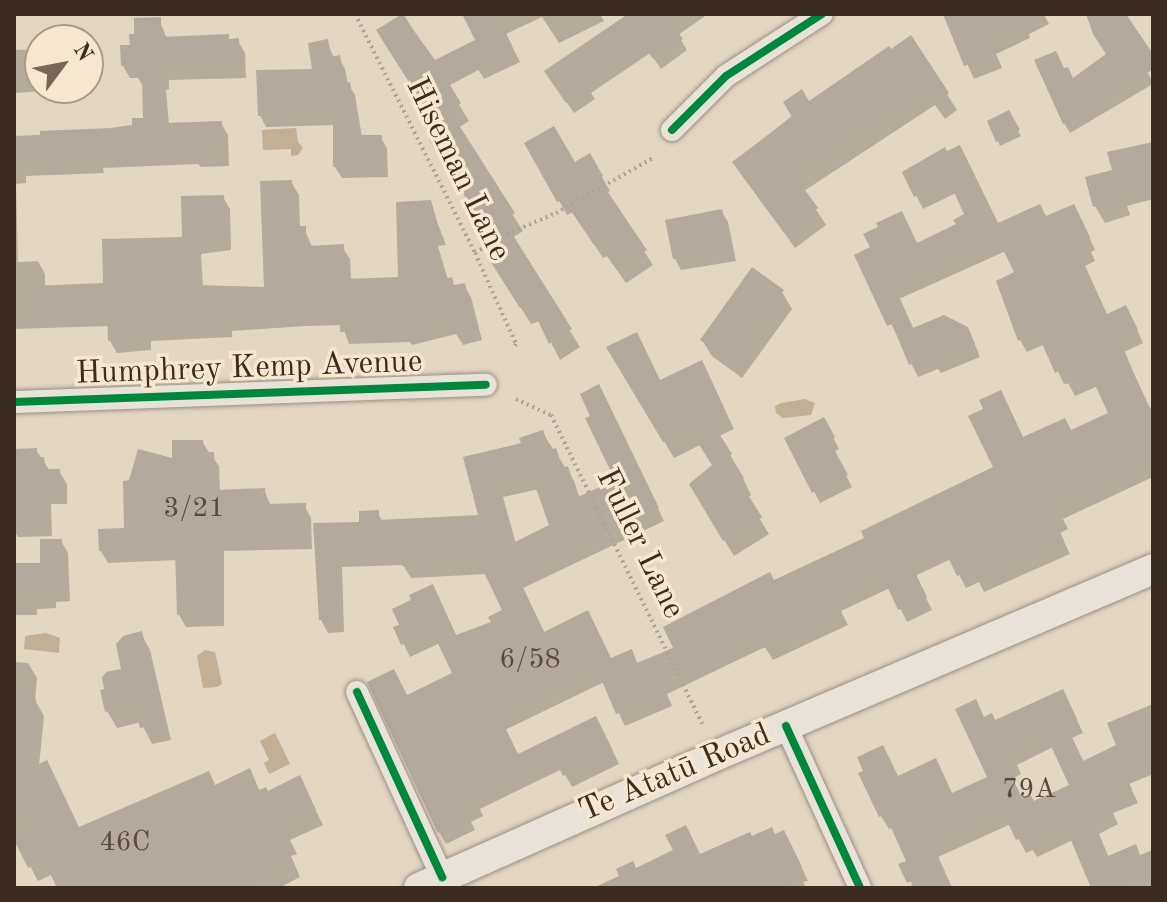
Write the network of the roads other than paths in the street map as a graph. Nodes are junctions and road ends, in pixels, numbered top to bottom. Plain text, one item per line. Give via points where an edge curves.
1 (822, 14) edge
2 (672, 130) dead end
3 (486, 385) dead end
4 (14, 402) edge
5 (1153, 569) edge
6 (357, 692) dead end
7 (786, 726) junction
8 (434, 883) edge
9 (860, 888) edge

1 - 2 street via 726,76
3 - 4 street, Humphrey Kemp Avenue
5 - 7 main road, Te Atatū Road
6 - 8 street
7 - 8 main road, Te Atatū Road
7 - 9 street

